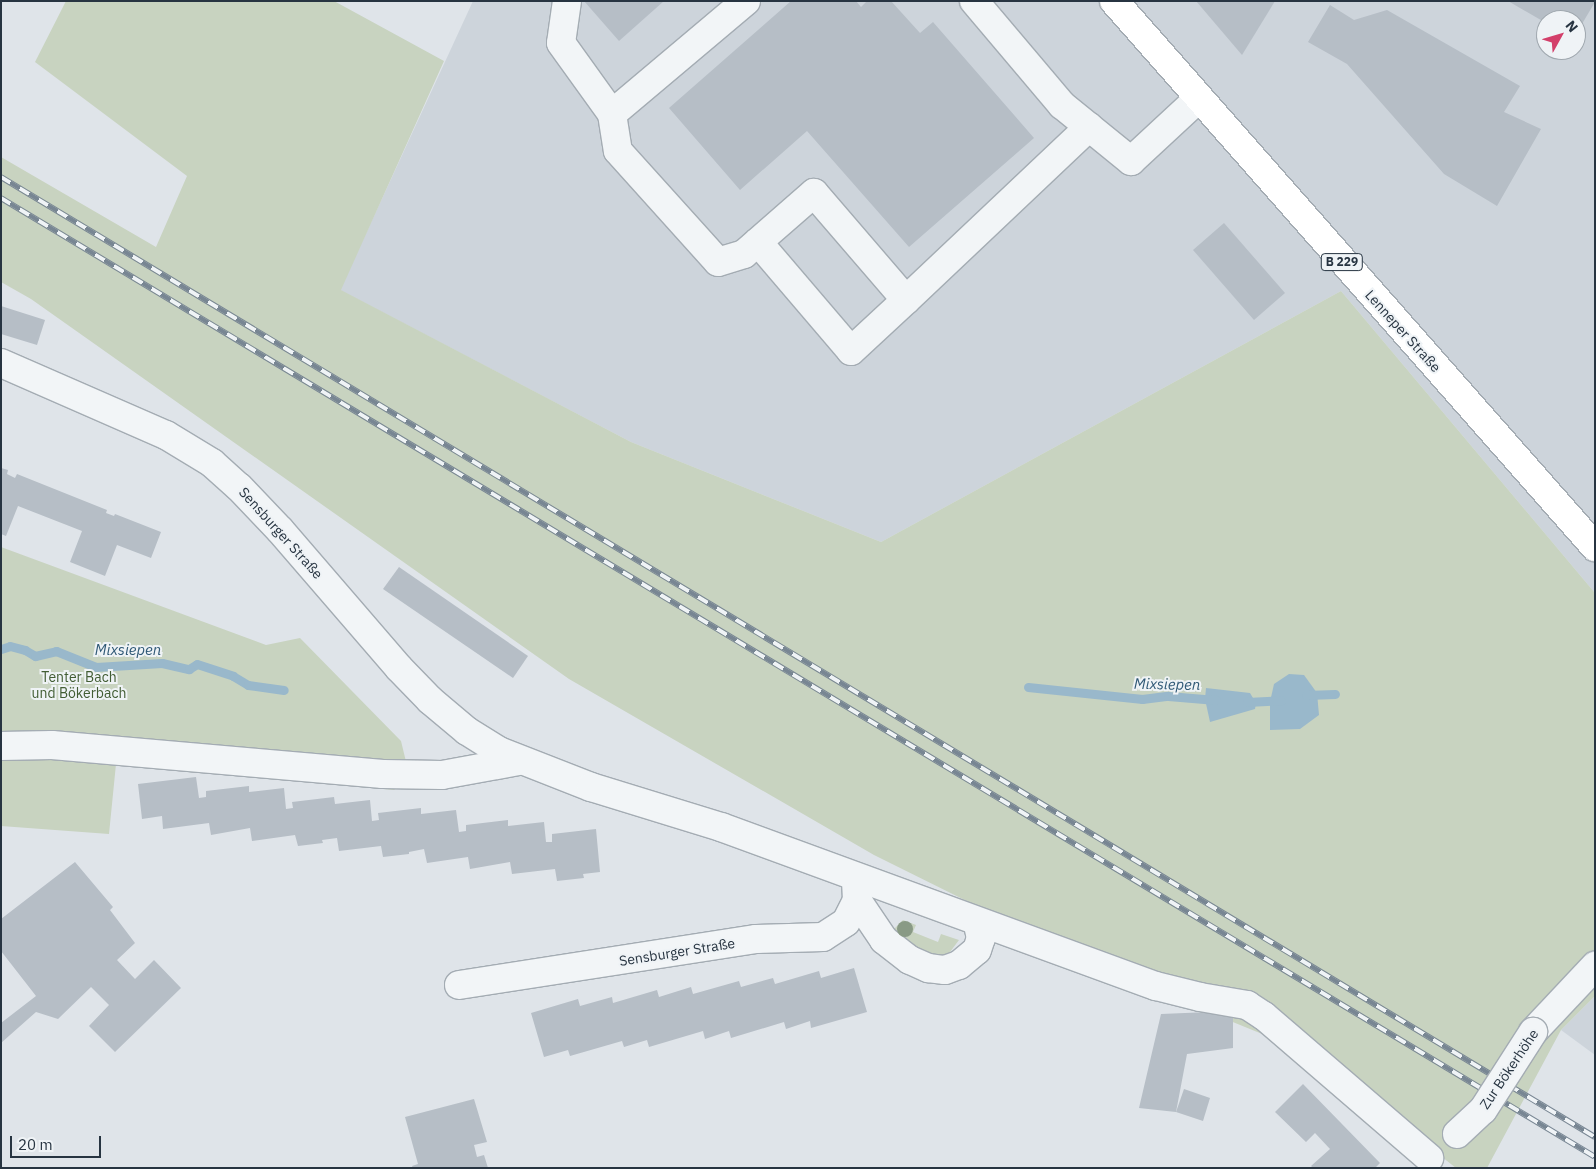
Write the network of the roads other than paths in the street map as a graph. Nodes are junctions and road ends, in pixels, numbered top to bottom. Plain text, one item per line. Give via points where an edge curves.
1 (567, 1) edge
2 (746, 1) edge
3 (974, 1) edge
4 (1114, 1) edge
5 (1199, 98) junction
6 (612, 114) junction
7 (1089, 127) junction
8 (758, 242) junction
9 (906, 300) junction
10 (1, 363) edge
11 (1595, 547) edge
12 (1, 746) edge
13 (519, 761) junction
14 (857, 889) junction
15 (977, 920) junction
16 (1595, 966) edge
17 (459, 985) dead end
18 (1424, 1163) edge

1 - 6 street via 562,44
2 - 6 street
3 - 7 street via 1062,104
4 - 5 main road, Lenneper Straße / B 229
5 - 7 street via 1131,161
5 - 11 main road, Lenneper Straße / B 229
6 - 8 street via 618,151 718,262 744,254
7 - 9 street
8 - 9 street via 814,193
8 - 9 street via 851,351
10 - 13 street, Sensburger Straße via 166,434 212,463 258,505 399,668 440,710 479,740
12 - 13 street via 52,745 382,774 442,775
13 - 14 street, Sensburger Straße via 721,827
14 - 15 street, Sensburger Straße
14 - 15 street via 884,940 910,960 928,968 945,970 959,965 977,950 981,938
14 - 17 street, Sensburger Straße via 846,922 823,937 756,939
15 - 18 street, Sensburger Straße via 1156,986 1247,1005 1264,1016
16 - 18 street, Zur Bökerhöhe, bridge via 1532,1032 1483,1110

